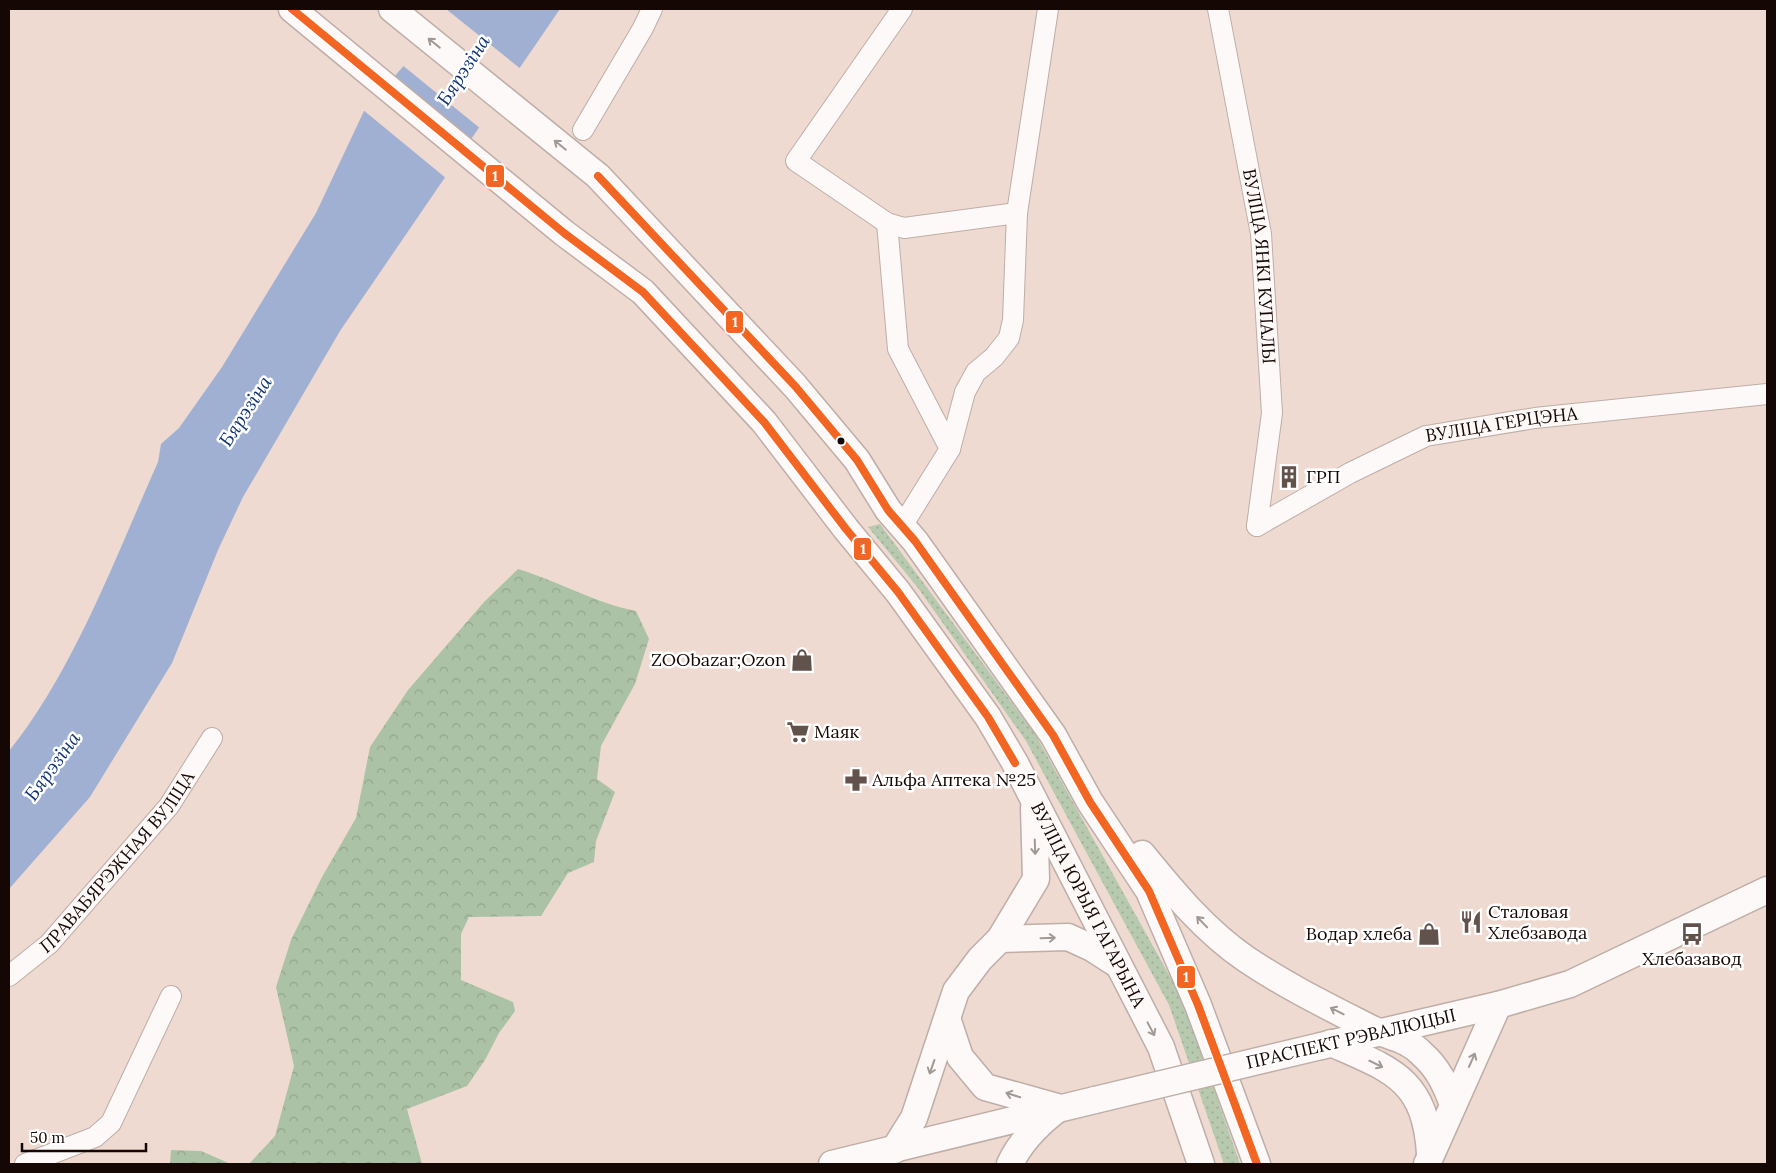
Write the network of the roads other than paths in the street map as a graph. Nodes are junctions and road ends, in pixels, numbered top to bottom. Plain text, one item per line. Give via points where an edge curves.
1 (292, 9) edge
2 (392, 9) edge
3 (652, 9) edge
4 (902, 9) edge
5 (1048, 9) edge
6 (1218, 9) edge
7 (583, 130) dead end
8 (1017, 213) junction
9 (887, 223) junction
10 (1767, 394) edge
11 (950, 448) junction
12 (902, 526) junction
13 (1257, 526) joint
14 (212, 738) dead end
15 (1034, 799) junction
16 (1090, 802) junction
17 (1767, 890) edge
18 (1000, 939) junction
19 (1117, 964) junction
20 (9, 976) edge
21 (171, 996) dead end
22 (1498, 1005) junction
23 (948, 1021) junction
24 (1380, 1033) junction
25 (1326, 1045) junction
26 (1453, 1105) junction
27 (1060, 1108) junction
28 (904, 1157) edge
29 (1429, 1159) edge
30 (1257, 1163) edge
31 (26, 1164) edge
32 (832, 1164) edge
33 (1010, 1164) edge
34 (1201, 1164) edge

1 - 15 main road, ВУЛІЦА ЮРЫЯ ГАГАРЫНА via 564,233 642,292 764,422 915,616 988,718
12 -> 2 main road via 888,510 857,460 794,386 598,176
3 - 7 street
4 - 9 street via 796,161
5 - 8 street
6 - 13 street, ВУЛІЦА ЯНКІ КУПАЛЫ via 1261,234 1272,413
8 - 9 street via 904,228
8 - 11 street via 1013,320 1009,338 976,372 965,392
9 - 11 street via 898,350
10 - 13 street, ВУЛІЦА ГЕРЦЭНА via 1535,418 1426,436 1350,472
11 - 12 street
12 - 16 main road via 1054,735
14 - 20 street, ПРАВАБЯРЭЖНАЯ ВУЛІЦА via 169,806 49,944
15 -> 18 main road via 1036,879
15 - 19 main road, ВУЛІЦА ЮРЫЯ ГАГАРЫНА
24 -> 16 main road via 1280,981 1212,932
16 - 30 main road via 1149,891 1198,1005
17 - 22 main road, ПРАСПЕКТ РЭВАЛЮЦЫІ via 1570,984
18 -> 19 main road via 1068,937
18 - 23 main road via 980,958 956,991
19 -> 34 main road, ВУЛІЦА ЮРЫЯ ГАГАРЫНА via 1161,1048
21 - 31 street via 111,1122 95,1137
22 - 24 main road, ПРАСПЕКТ РЭВАЛЮЦЫІ
26 -> 22 main road
27 -> 23 main road via 985,1087 960,1057
23 -> 28 main road
24 - 25 main road, ПРАСПЕКТ РЭВАЛЮЦЫІ
24 - 26 main road via 1405,1040 1422,1053 1436,1068
25 - 27 main road, ПРАСПЕКТ РЭВАЛЮЦЫІ, bridge
25 -> 29 main road via 1380,1065 1408,1086 1424,1111
26 - 29 main road
27 - 28 main road, ПРАСПЕКТ РЭВАЛЮЦЫІ
27 - 33 main road via 1037,1126
28 - 32 main road, ПРАСПЕКТ РЭВАЛЮЦЫІ

